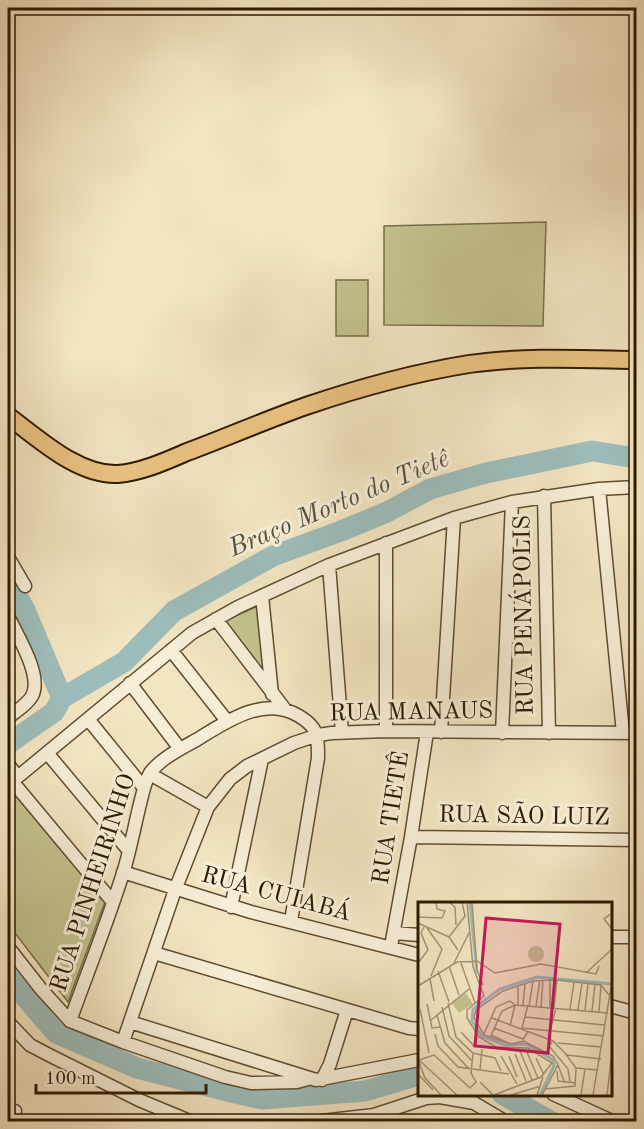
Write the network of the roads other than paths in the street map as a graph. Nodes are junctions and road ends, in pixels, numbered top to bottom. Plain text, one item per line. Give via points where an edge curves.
1 (636, 360) edge
2 (8, 416) edge
3 (636, 487) edge
4 (599, 489) junction
5 (544, 496) junction
6 (512, 502) junction
7 (454, 518) junction
8 (386, 543) junction
9 (8, 557) edge
10 (329, 565) junction
11 (25, 586) dead end
12 (261, 596) junction
13 (8, 616) edge
14 (216, 619) junction
15 (171, 650) junction
16 (130, 683) junction
17 (272, 695) junction
18 (284, 708) junction
19 (8, 718) edge
20 (88, 719) junction
21 (227, 721) junction
22 (387, 731) junction
23 (427, 732) junction
24 (441, 732) junction
25 (342, 733) junction
26 (502, 733) junction
27 (549, 733) junction
28 (623, 733) junction
29 (636, 733) edge
30 (318, 735) junction
31 (180, 749) junction
32 (48, 754) junction
33 (261, 759) junction
34 (8, 764) edge
35 (150, 774) junction
36 (12, 780) edge
37 (144, 788) junction
38 (208, 807) junction
39 (411, 837) junction
40 (636, 840) edge
41 (129, 851) junction
42 (123, 872) junction
43 (176, 890) junction
44 (112, 901) junction
45 (231, 907) junction
46 (291, 921) junction
47 (394, 933) junction
48 (418, 934) edge
49 (636, 937) edge
50 (611, 938) edge
51 (391, 946) junction
52 (8, 947) edge
53 (154, 953) junction
54 (418, 955) edge
55 (611, 1007) edge
56 (347, 1010) junction
57 (636, 1013) edge
58 (8, 1021) edge
59 (70, 1021) junction
60 (130, 1022) junction
61 (418, 1029) edge
62 (123, 1042) junction
63 (418, 1060) edge
64 (308, 1079) junction
65 (322, 1080) junction
66 (555, 1096) edge
67 (192, 1122) edge
68 (314, 1122) edge
69 (506, 1122) edge
70 (614, 1122) edge

1 - 2 main road via 512,360 415,374 315,403 168,460 117,474 79,466
3 - 4 street
4 - 5 street
4 - 28 street
5 - 6 street
5 - 27 street, RUA PENÁPOLIS
6 - 7 street
6 - 26 street
7 - 8 street
7 - 24 street
8 - 10 street
8 - 22 street
9 - 11 street
10 - 12 street
10 - 25 street
12 - 14 street
12 - 17 street
13 - 19 street via 35,680 32,696
14 - 15 street
14 - 17 street
15 - 16 street
15 - 21 street
16 - 20 street
16 - 31 street
17 - 18 street
18 - 21 street, RUA PINHEIRINHO via 253,711
18 - 30 street via 304,719
20 - 32 street
20 - 37 street
21 - 31 street, RUA PINHEIRINHO
22 - 23 street, RUA MANAUS
22 - 25 street, RUA MANAUS
23 - 24 street, RUA MANAUS
23 - 39 street, RUA TIETÊ
24 - 26 street, RUA MANAUS
25 - 30 street, RUA MANAUS
26 - 27 street, RUA MANAUS
27 - 28 street, RUA MANAUS
28 - 29 street, RUA MANAUS
30 - 33 street, RUA MANAUS
30 - 46 street via 318,758
31 - 35 street, RUA PINHEIRINHO
32 - 36 street
32 - 41 street
33 - 38 street, RUA MANAUS via 230,779
33 - 45 street
34 - 36 street
35 - 37 street, RUA PINHEIRINHO
35 - 38 street
36 - 44 street
37 - 41 street, RUA PINHEIRINHO
38 - 43 street, RUA MANAUS
39 - 40 street, RUA SÃO LUIZ
39 - 47 street, RUA TIETÊ
41 - 42 street, RUA PINHEIRINHO
42 - 43 street, RUA CUIABÁ
42 - 44 street, RUA PINHEIRINHO
43 - 45 street, RUA CUIABÁ
43 - 53 street, RUA MANAUS
44 - 59 street, RUA PINHEIRINHO
45 - 46 street, RUA CUIABÁ
46 - 51 street, RUA CUIABÁ
47 - 48 street
47 - 51 street, RUA TIETÊ
49 - 50 street
51 - 54 street, RUA CUIABÁ
52 - 59 street
53 - 56 street
53 - 60 street, RUA MANAUS
55 - 57 street
56 - 61 street
56 - 65 street
58 - 67 street via 30,1045
59 - 62 street
60 - 62 street, RUA MANAUS
60 - 64 street
62 - 64 street via 251,1083
63 - 65 street
64 - 65 street
66 - 70 street
68 - 69 street via 374,1115 440,1097 474,1103

